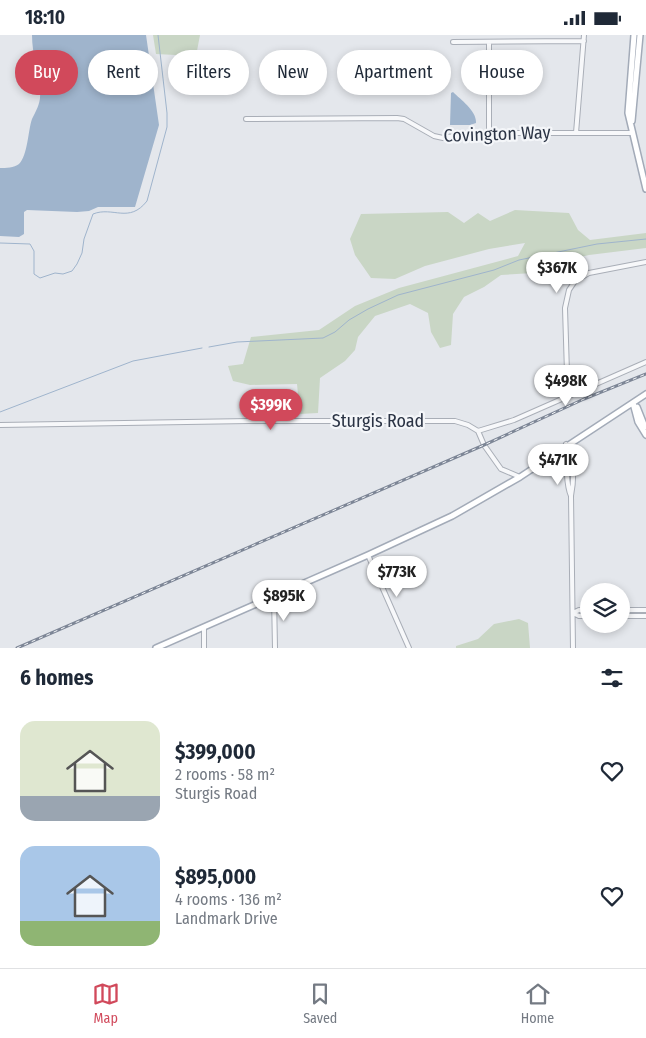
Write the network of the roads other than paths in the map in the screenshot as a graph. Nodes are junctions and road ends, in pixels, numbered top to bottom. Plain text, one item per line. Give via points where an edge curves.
1 (584, 35) edge
2 (634, 35) edge
3 (640, 35) edge
4 (584, 41) junction
5 (453, 42) dead end
6 (488, 42) junction
7 (246, 119) dead end
8 (632, 130) junction
9 (489, 133) junction
10 (576, 133) junction
11 (646, 189) edge
12 (646, 262) edge
13 (646, 362) edge
14 (646, 394) edge
15 (570, 395) junction
16 (634, 402) junction
17 (617, 412) junction
18 (637, 413) junction
19 (0, 425) edge
20 (646, 429) edge
21 (478, 431) junction
22 (646, 435) edge
23 (566, 445) junction
24 (561, 448) junction
25 (520, 477) junction
26 (571, 496) junction
27 (368, 555) junction
28 (274, 596) junction
29 (580, 610) edge
30 (630, 610) edge
31 (646, 610) edge
32 (573, 613) junction
33 (580, 616) edge
34 (630, 616) edge
35 (646, 616) edge
36 (204, 627) junction
37 (156, 648) edge
38 (204, 648) edge
39 (275, 648) edge
40 (409, 648) edge
41 (573, 648) edge

1 - 4 street
2 - 8 main road via 628,113
3 - 8 main road
4 - 6 street
4 - 10 street
5 - 6 street
6 - 9 street
7 - 9 street, Covington Way via 397,118 443,138
8 - 10 street, Covington Way
8 - 11 main road
9 - 10 street, Covington Way
12 - 15 street via 589,273 575,281 569,290 565,308 566,373
13 - 15 street
14 - 16 main road
14 - 18 main road
15 - 21 street via 514,420
16 - 17 main road
16 - 18 main road
17 - 18 main road
17 - 23 main road
18 - 20 main road
18 - 22 main road
19 - 21 street, Sturgis Road via 455,421
21 - 25 street via 501,469
23 - 24 main road
23 - 26 street via 572,457
24 - 25 main road
24 - 26 street via 565,454 566,482
25 - 27 main road via 452,516
26 - 32 street
27 - 28 main road
27 - 40 street
28 - 36 main road
28 - 39 street
29 - 32 street
30 - 31 street
32 - 33 street
32 - 41 street
34 - 35 street
36 - 37 main road
36 - 38 street

